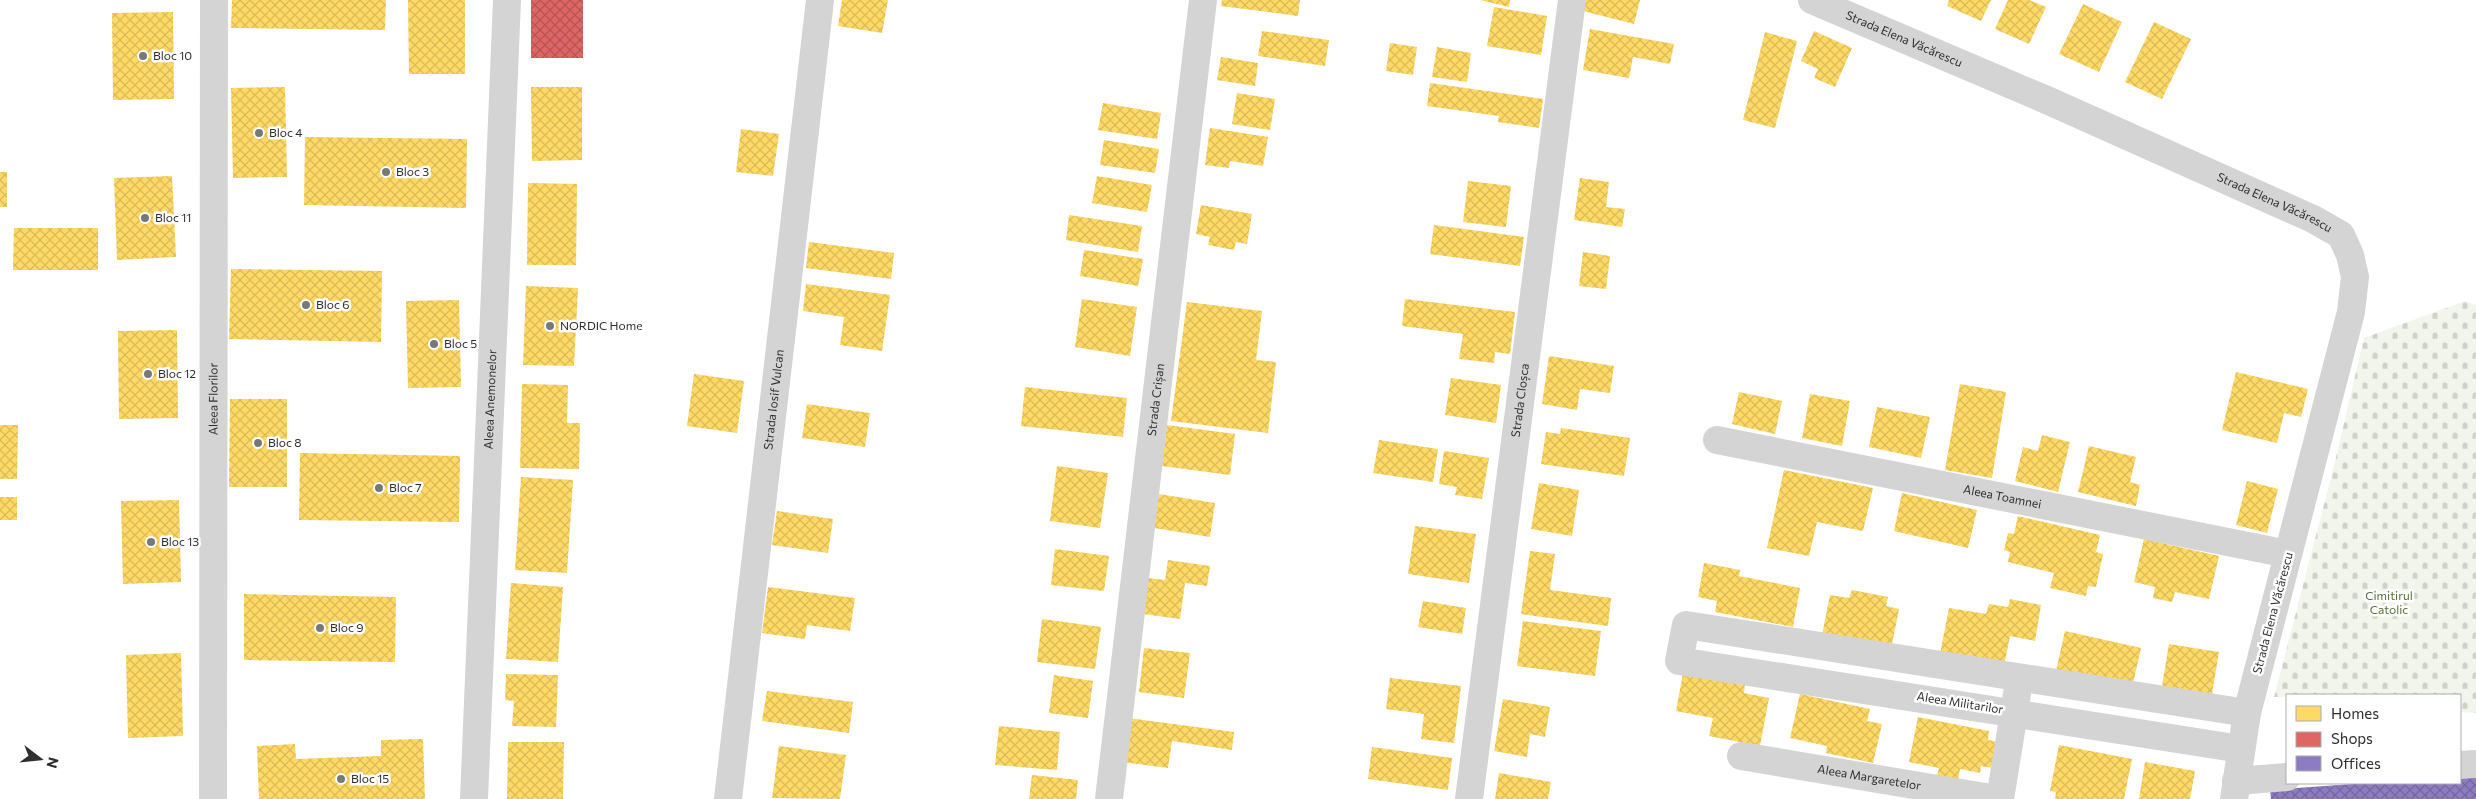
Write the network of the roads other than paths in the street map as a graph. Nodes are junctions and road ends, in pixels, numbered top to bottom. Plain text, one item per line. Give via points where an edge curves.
1 (214, 0) edge
2 (507, 0) edge
3 (820, 0) edge
4 (1203, 0) edge
5 (1572, 0) edge
6 (1812, 0) edge
7 (1717, 440) dead end
8 (2288, 554) junction
9 (2019, 678) junction
10 (2014, 712) junction
11 (2247, 713) junction
12 (2240, 748) junction
13 (1740, 756) dead end
14 (2476, 764) edge
15 (2461, 765) edge
16 (2286, 777) edge
17 (2235, 790) edge
18 (213, 799) edge
19 (474, 799) edge
20 (728, 799) edge
21 (1109, 799) edge
22 (1469, 799) edge
23 (1998, 799) edge

1 - 18 street, Aleea Florilor
2 - 19 street, Aleea Anemonelor
3 - 20 street, Strada Iosif Vulcan
4 - 21 street, Strada Crișan
5 - 22 street, Strada Cloșca
6 - 8 street, Strada Elena Văcărescu via 2049,101 2342,235 2355,278 2351,312
7 - 8 street, Aleea Toamnei
8 - 11 street, Strada Elena Văcărescu
9 - 10 street, Aleea Margaretelor
9 - 10 street, Aleea Militarilor via 1686,625 1679,661
9 - 11 street
10 - 12 street, Aleea Militarilor
10 - 23 street, Aleea Margaretelor
11 - 12 street, Strada Elena Văcărescu
12 - 17 street, Strada Elena Văcărescu
13 - 23 street, Aleea Margaretelor
14 - 15 street
16 - 17 street

